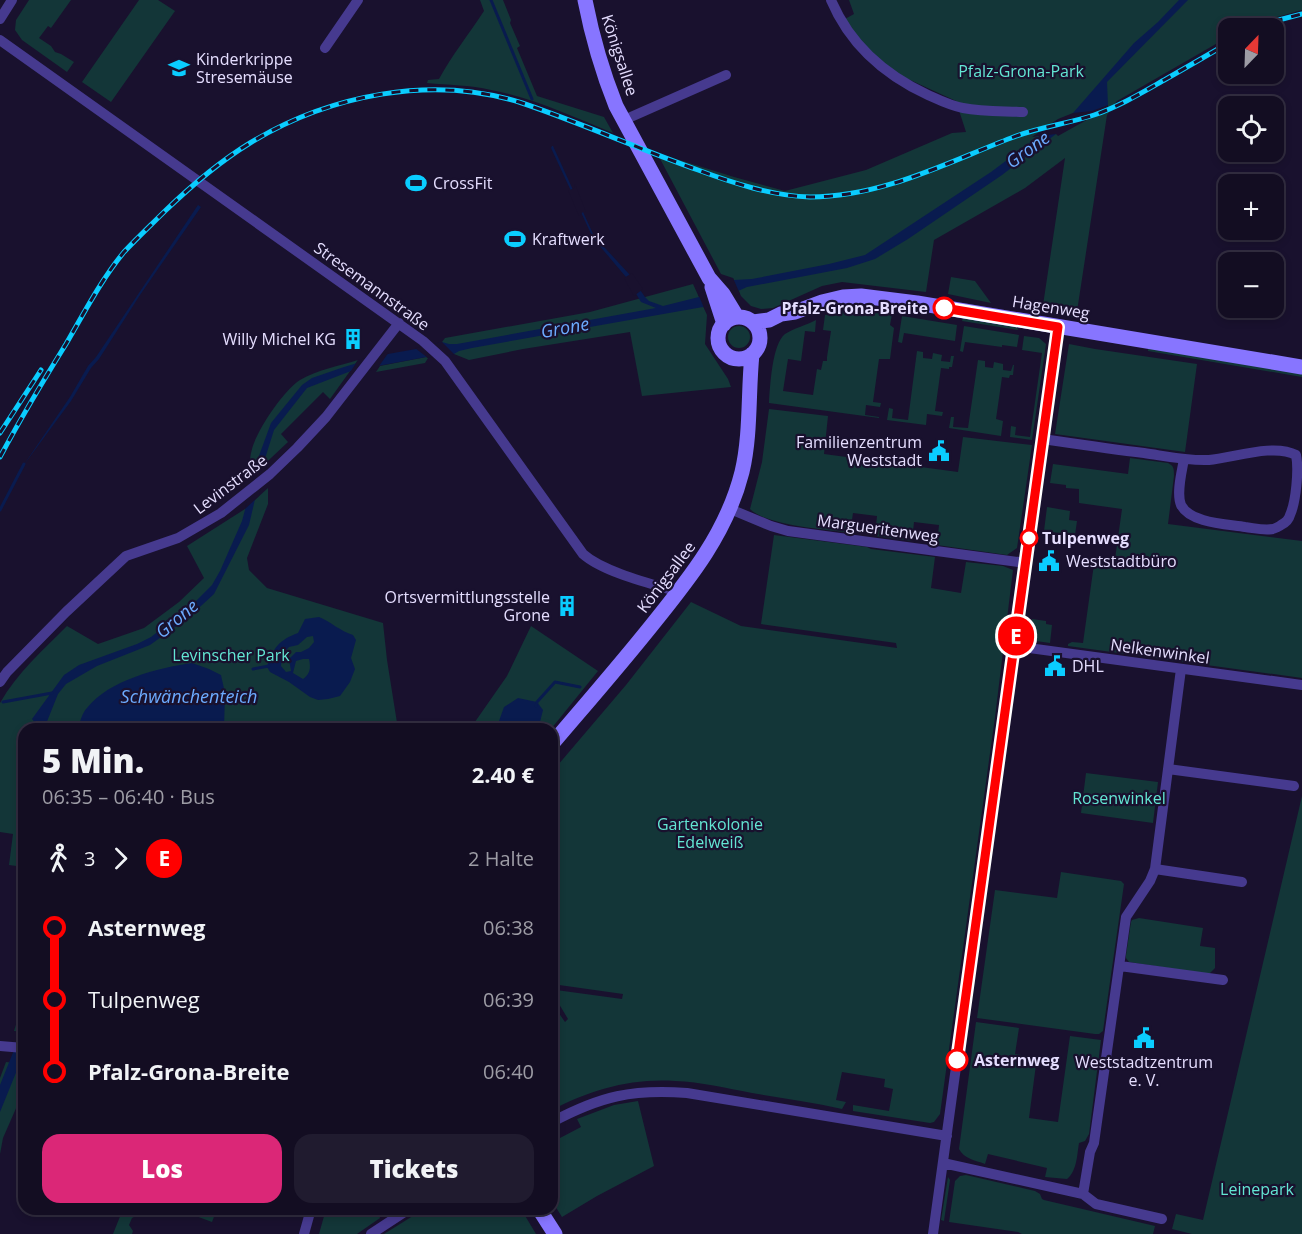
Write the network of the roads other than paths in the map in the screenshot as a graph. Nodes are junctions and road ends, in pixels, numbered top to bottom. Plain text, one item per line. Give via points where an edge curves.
1 (12, 0) edge
2 (358, 0) edge
3 (585, 0) edge
4 (831, 0) edge
5 (0, 19) edge
6 (0, 40) edge
7 (325, 48) dead end
8 (726, 75) dead end
9 (1023, 112) dead end
10 (624, 120) junction
11 (795, 312) junction
12 (732, 315) junction
13 (399, 323) junction
14 (1058, 327) junction
15 (759, 337) junction
16 (752, 354) junction
17 (736, 358) junction
18 (1302, 367) edge
19 (749, 404) junction
20 (1043, 439) junction
21 (1184, 459) junction
22 (730, 509) junction
23 (1026, 563) junction
24 (679, 592) junction
25 (1014, 646) junction
26 (1181, 669) junction
27 (0, 682) edge
28 (1302, 685) edge
29 (558, 737) edge
30 (1168, 770) junction
31 (1294, 786) dead end
32 (1155, 869) junction
33 (1242, 882) dead end
34 (1120, 966) junction
35 (1223, 980) dead end
36 (558, 1119) edge
37 (946, 1136) junction
38 (943, 1163) junction
39 (1083, 1194) junction
40 (309, 1215) edge
41 (400, 1215) edge
42 (543, 1215) edge
43 (1162, 1219) dead end
44 (304, 1234) edge
45 (372, 1234) edge
46 (555, 1234) edge
47 (933, 1234) edge

1 - 5 street
2 - 7 street
3 - 10 street, Königsallee via 608,86
4 - 9 street via 856,42 890,74 960,108
6 - 13 street, Stresemannstraße
8 - 10 street, Königsallee
10 - 12 street, Königsallee
11 - 12 street, Hagenweg via 769,320
11 - 14 street, Hagenweg via 822,302 861,296
11 - 15 street, Hagenweg via 786,323
12 - 15 street, Königsallee via 757,327
12 - 17 street, Königsallee via 719,335 720,346
13 - 24 street, Stresemannstraße via 445,361 583,554 607,569
13 - 27 street, Levinstraße via 326,417 270,474 221,513 178,538 126,556
14 - 18 street, Hagenweg
14 - 20 street
15 - 16 street, Königsallee
16 - 17 street
16 - 19 street, Königsallee
17 - 19 street, Königsallee
19 - 22 street, Königsallee via 746,449
20 - 21 street
20 - 23 street
21 - 21 street via 1289,452 1296,456 1298,464 1290,518 1273,529 1262,529 1216,523 1191,515 1178,496
22 - 23 street, Margueritenweg via 788,531
22 - 24 street, Königsallee via 708,552
23 - 25 street
24 - 29 street, Königsallee
25 - 26 street, Nelkenwinkel
25 - 37 street
26 - 28 street, Nelkenwinkel
26 - 30 street
30 - 31 street
30 - 32 street
32 - 33 street
32 - 34 street via 1126,917
34 - 35 street
34 - 39 street
36 - 37 street via 606,1098 662,1091
37 - 38 street
38 - 39 street
38 - 47 street
39 - 43 street via 1096,1204
40 - 44 street
41 - 45 street
42 - 46 street

